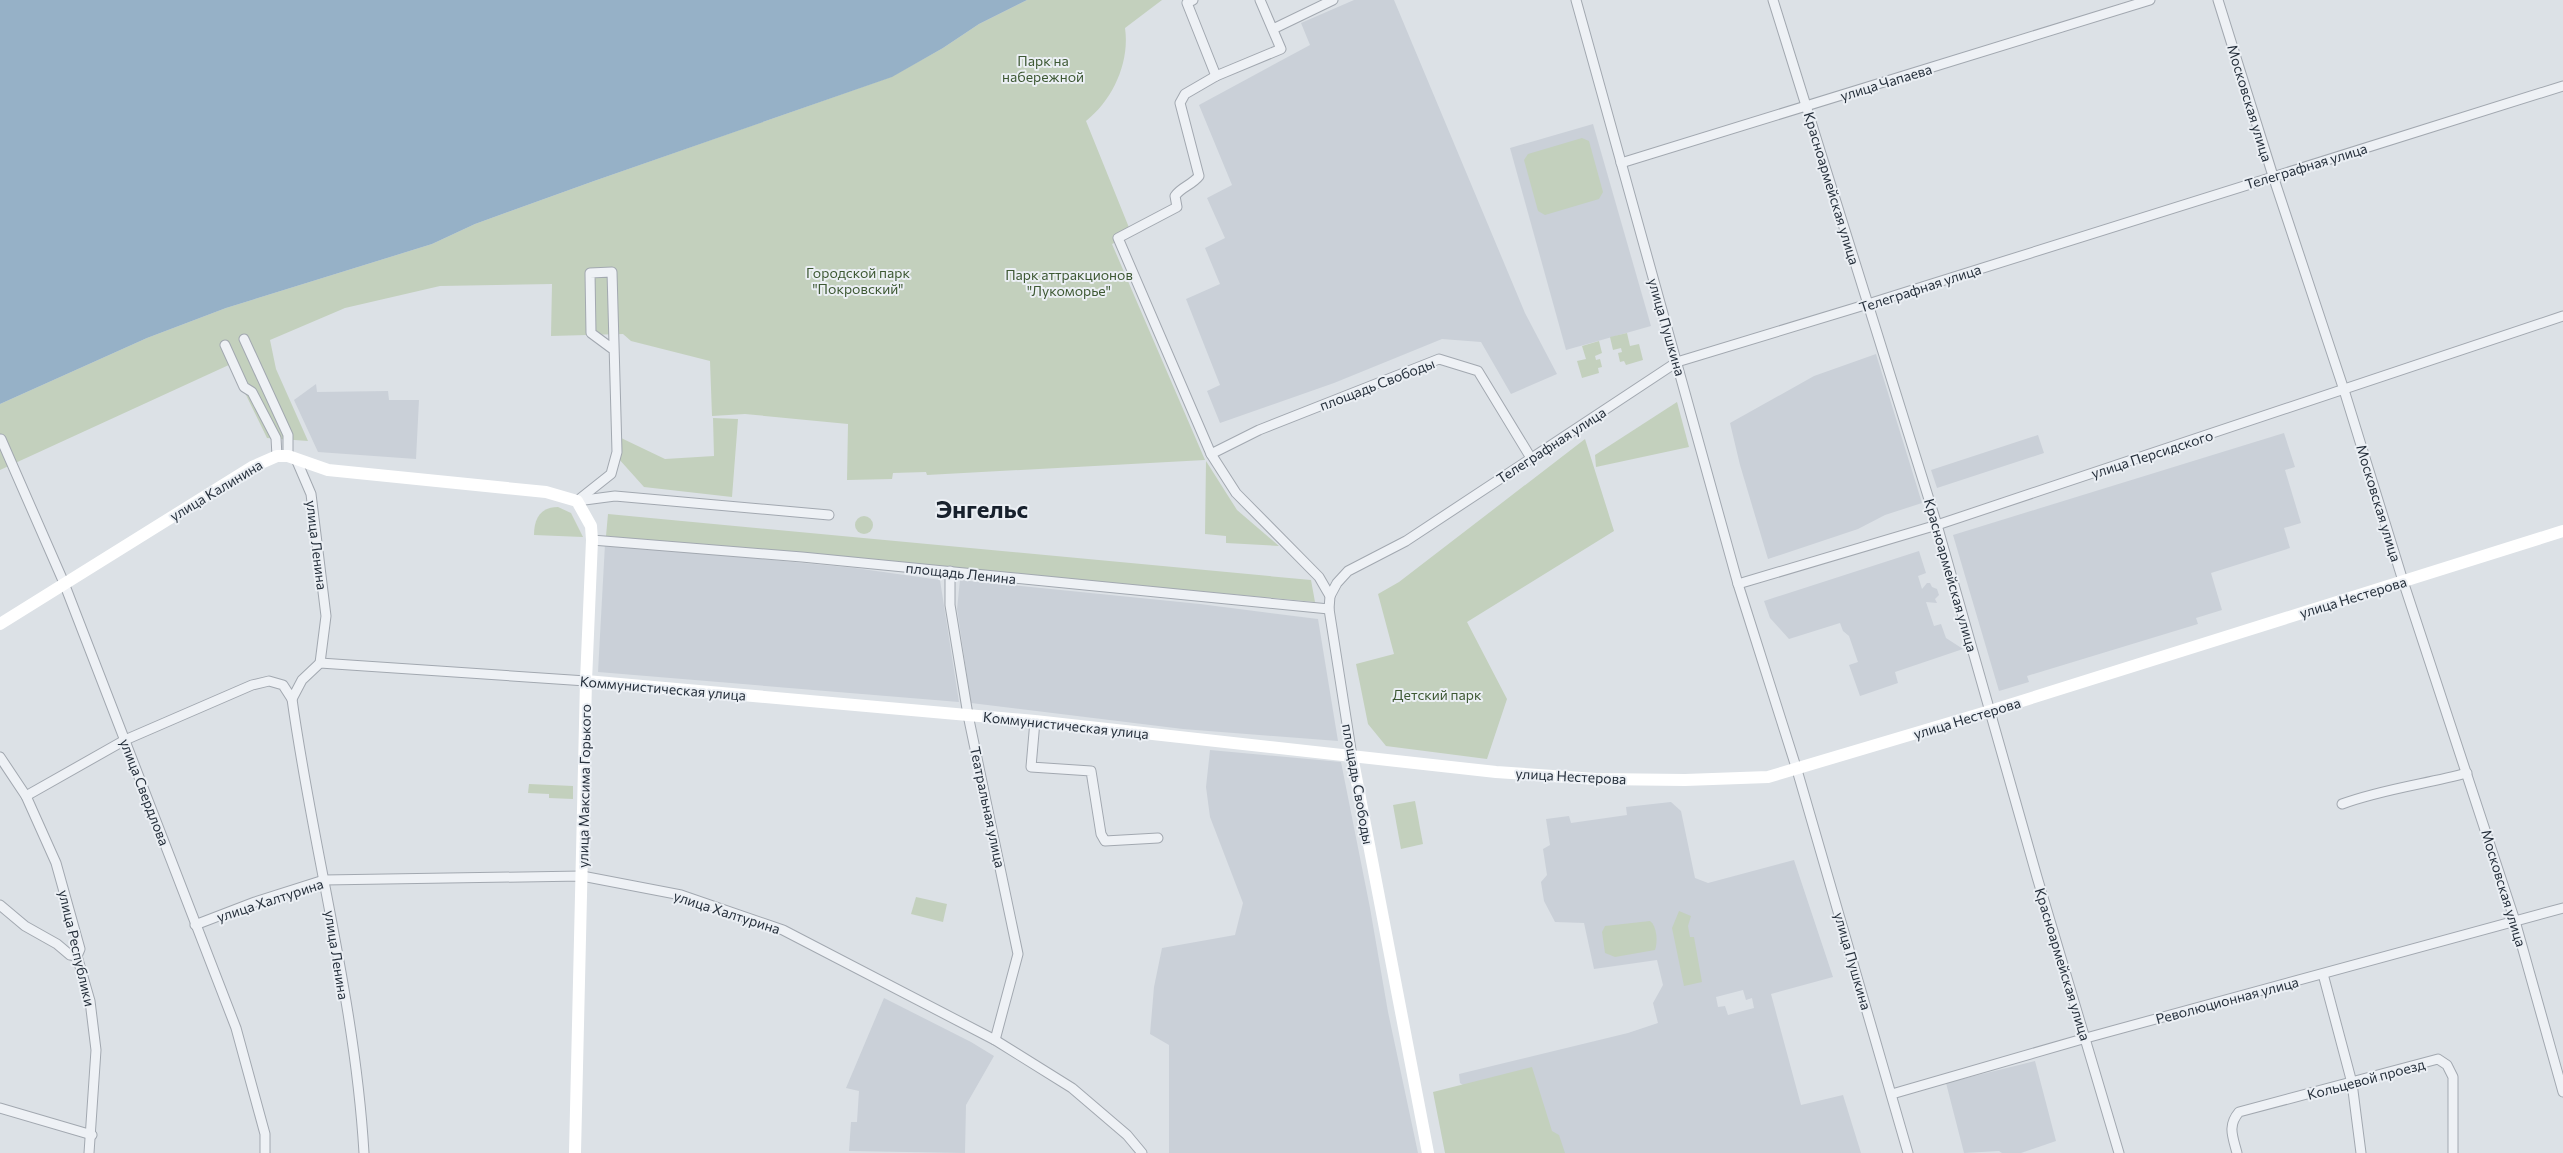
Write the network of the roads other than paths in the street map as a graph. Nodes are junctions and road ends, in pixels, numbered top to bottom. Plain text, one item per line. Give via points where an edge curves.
1 (1193, 0) edge
2 (1260, 0) edge
3 (1333, 0) edge
4 (1576, 0) edge
5 (1773, 0) edge
6 (2150, 0) edge
7 (2218, 0) edge
8 (1273, 29) junction
9 (1216, 76) junction
10 (2563, 86) edge
11 (1807, 107) junction
12 (1621, 163) junction
13 (2273, 176) junction
14 (1868, 304) junction
15 (2563, 316) edge
16 (244, 339) dead end
17 (225, 345) dead end
18 (614, 350) junction
19 (1676, 362) junction
20 (262, 380) junction
21 (244, 387) junction
22 (2344, 390) junction
23 (2, 439) dead end
24 (1212, 454) junction
25 (287, 457) junction
26 (1530, 458) junction
27 (577, 501) junction
28 (829, 515) dead end
29 (1938, 525) junction
30 (2563, 531) edge
31 (592, 540) junction
32 (950, 572) junction
33 (2403, 581) junction
34 (64, 583) junction
35 (1738, 584) junction
36 (1330, 596) junction
37 (1330, 609) junction
38 (0, 624) edge
39 (320, 663) junction
40 (586, 681) junction
41 (292, 699) junction
42 (1990, 712) junction
43 (968, 715) junction
44 (1035, 721) junction
45 (125, 740) junction
46 (1352, 756) junction
47 (0, 757) edge
48 (1798, 770) junction
49 (2467, 773) junction
50 (26, 796) junction
51 (2342, 804) dead end
52 (1158, 838) dead end
53 (582, 876) junction
54 (324, 880) junction
55 (0, 904) edge
56 (2563, 908) edge
57 (2515, 921) junction
58 (195, 925) junction
59 (77, 956) junction
60 (2323, 974) junction
61 (2086, 1038) junction
62 (995, 1040) junction
63 (2352, 1083) junction
64 (2563, 1092) edge
65 (1892, 1094) junction
66 (0, 1108) edge
67 (92, 1135) junction
68 (89, 1153) edge
69 (265, 1153) edge
70 (364, 1153) edge
71 (575, 1153) edge
72 (1142, 1153) edge
73 (1428, 1153) edge
74 (1908, 1153) edge
75 (2119, 1153) edge
76 (2237, 1153) edge
77 (2360, 1153) edge
78 (2453, 1153) edge

1 - 9 street via 1188,3
2 - 8 street
3 - 8 street
4 - 12 street, улица Пушкина
5 - 11 street, Красноармейская улица
6 - 11 street, улица Чапаева
7 - 13 street, Московская улица
8 - 9 street via 1281,49
9 - 24 street via 1185,94 1180,103 1198,176 1178,191 1175,196 1177,207 1118,238
10 - 13 street, Телеграфная улица
11 - 12 street, улица Чапаева
11 - 14 street, Красноармейская улица
12 - 19 street, улица Пушкина
13 - 14 street, Телеграфная улица
13 - 22 street, Московская улица
14 - 19 street, Телеграфная улица
14 - 29 street, Красноармейская улица
15 - 22 street, улица Персидского
16 - 20 street
17 - 21 street, улица Ленина
18 - 18 street via 590,333 590,273 612,272
18 - 27 street via 617,452 611,474
19 - 26 street, Телеграфная улица
19 - 35 street, улица Пушкина
20 - 21 street
20 - 25 street via 288,435
21 - 25 street, улица Ленина via 252,392
22 - 29 street, улица Персидского
22 - 33 street, Московская улица
23 - 34 street, улица Свердлова
24 - 26 street, площадь Свободы via 1259,430 1439,359 1478,370
24 - 36 street via 1236,493 1319,577
25 - 27 main road via 328,470 546,492
25 - 34 main road, улица Калинина via 252,468
25 - 39 street, улица Ленина via 311,494 326,616
26 - 36 street, Телеграфная улица via 1406,541 1348,571
27 - 28 street via 615,496
27 - 31 main road, улица Максима Горького via 591,526
29 - 35 street, улица Персидского
29 - 42 street, Красноармейская улица
30 - 33 main road, улица Нестерова
31 - 32 street, площадь Ленина
31 - 40 main road, улица Максима Горького
32 - 37 street, площадь Ленина
32 - 43 street, Театральная улица via 950,605
33 - 42 main road, улица Нестерова
33 - 49 street, Московская улица
34 - 38 main road, улица Калинина
34 - 45 street, улица Свердлова
35 - 48 street, улица Пушкина
36 - 37 street, площадь Свободы
37 - 46 street, площадь Свободы
39 - 40 street, Коммунистическая улица
39 - 41 street via 302,680
40 - 43 main road, Коммунистическая улица
40 - 53 main road, улица Максима Горького
41 - 45 street via 283,685 269,681 252,685
41 - 54 street, улица Ленина via 303,777
42 - 48 main road, улица Нестерова
42 - 61 street, Красноармейская улица
43 - 44 main road, Коммунистическая улица
43 - 62 street, Театральная улица via 1018,954
44 - 46 main road, Коммунистическая улица
44 - 52 street via 1031,767 1091,771 1101,834 1105,841
45 - 50 street
45 - 58 street, улица Свердлова
46 - 48 main road, улица Нестерова via 1496,772 1596,778 1686,780 1768,777
46 - 73 main road, площадь Свободы
47 - 50 street, улица Республики
48 - 65 street, улица Пушкина
49 - 51 street
49 - 57 street, Московская улица
50 - 59 street, улица Республики via 56,863 80,949
53 - 54 street, улица Халтурина
53 - 62 street, улица Халтурина via 681,895 783,930
53 - 71 main road, улица Максима Горького
54 - 58 street, улица Халтурина
54 - 70 street, улица Ленина via 356,1070
55 - 59 street via 25,926
56 - 57 street, Революционная улица
57 - 60 street, Революционная улица
57 - 64 street, Московская улица
58 - 69 street, улица Свердлова via 236,1028 265,1134
59 - 67 street, улица Республики via 90,1001 96,1050
60 - 61 street, Революционная улица
60 - 63 street
61 - 65 street, Революционная улица
61 - 75 street, Красноармейская улица
62 - 72 street, улица Халтурина via 1072,1088 1127,1135
63 - 76 street, Кольцевой проезд via 2238,1112 2230,1130
63 - 77 street
63 - 78 street, Кольцевой проезд via 2438,1059 2443,1061 2453,1077
65 - 74 street, улица Пушкина
66 - 67 street
67 - 68 street, улица Республики

